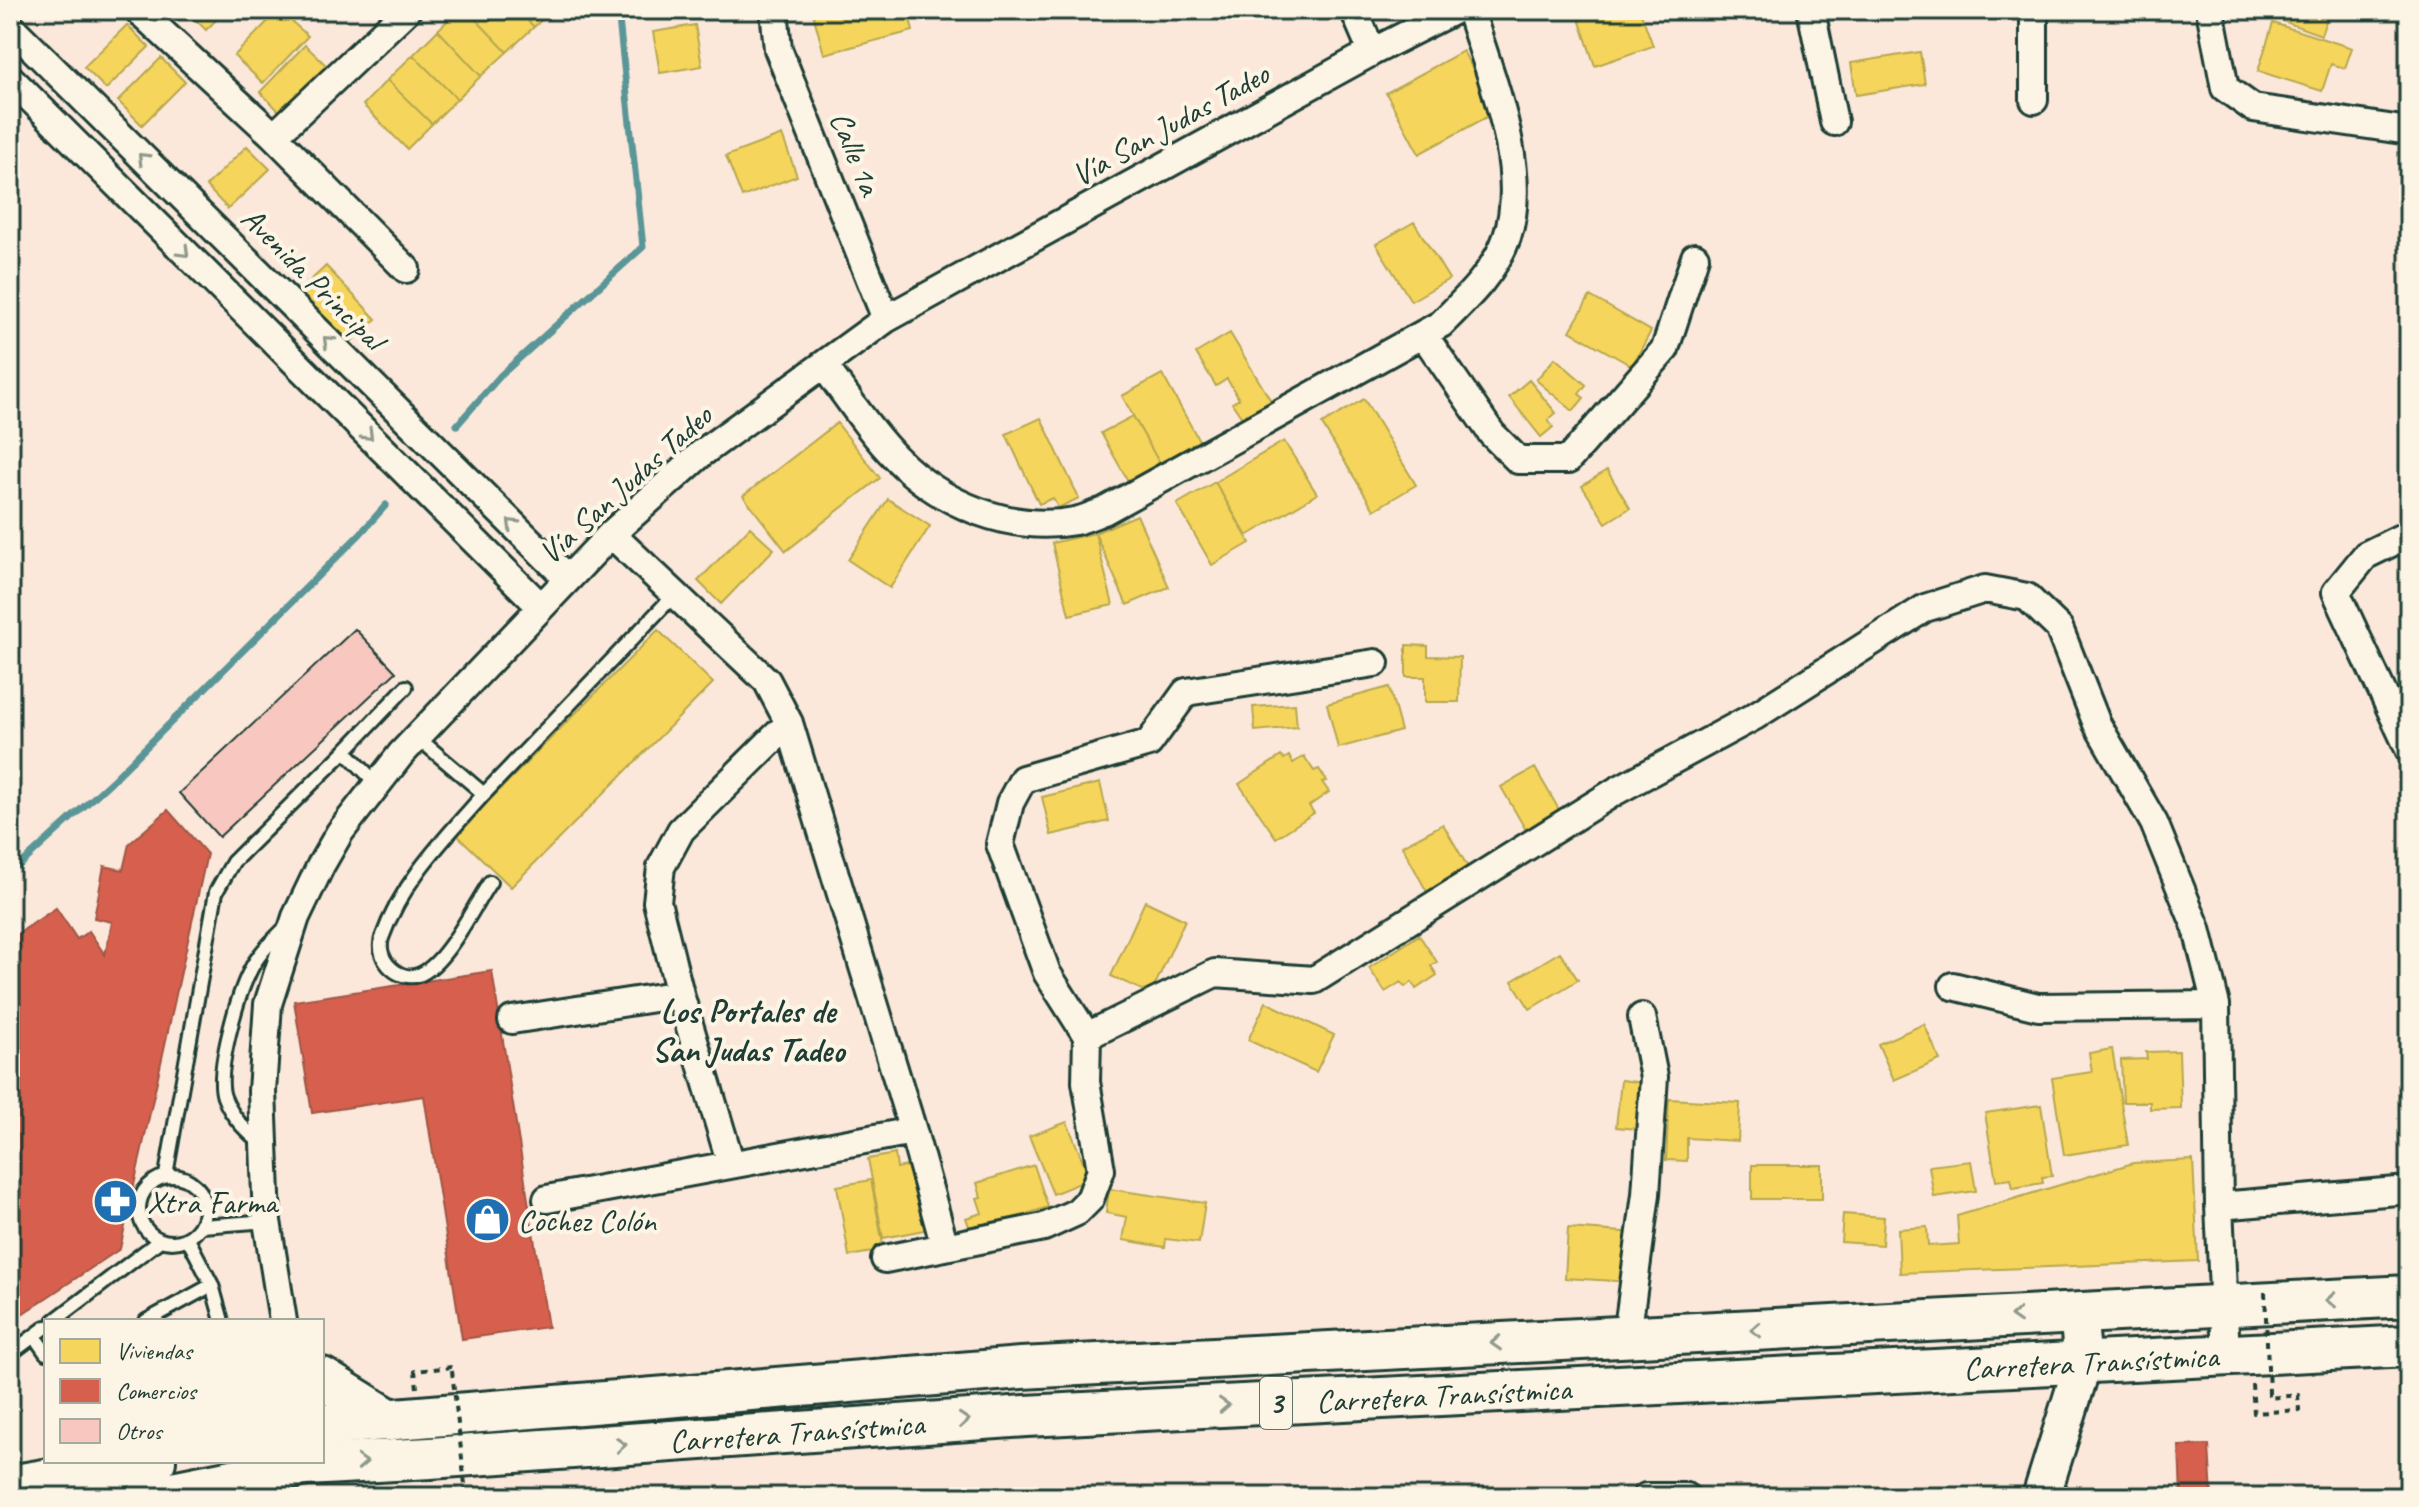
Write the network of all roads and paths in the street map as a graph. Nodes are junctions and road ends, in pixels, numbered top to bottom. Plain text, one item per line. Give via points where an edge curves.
1 (138, 10) edge
2 (407, 10) edge
3 (774, 10) edge
4 (1354, 10) edge
5 (1455, 10) edge
6 (1470, 10) edge
7 (1811, 10) edge
8 (2034, 10) edge
9 (2210, 10) edge
10 (10, 26) edge
11 (1372, 52) junction
12 (10, 78) edge
13 (2034, 100) dead end
14 (1834, 122) dead end
15 (2409, 131) edge
16 (274, 136) junction
17 (1695, 257) dead end
18 (406, 269) dead end
19 (886, 319) junction
20 (1423, 334) junction
21 (824, 366) junction
22 (611, 534) junction
23 (2409, 534) edge
24 (568, 579) junction
25 (675, 594) junction
26 (541, 607) junction
27 (1375, 663) dead end
28 (406, 687) dead end
29 (789, 723) junction
30 (417, 737) junction
31 (2409, 749) edge
32 (345, 751) junction
33 (377, 784) junction
34 (484, 794) junction
35 (490, 882) dead end
36 (296, 917) junction
37 (1953, 986) dead end
38 (680, 994) junction
39 (2216, 1005) junction
40 (1642, 1017) dead end
41 (512, 1020) dead end
42 (1087, 1036) junction
43 (913, 1131) junction
44 (264, 1146) junction
45 (731, 1164) junction
46 (166, 1175) junction
47 (2409, 1190) edge
48 (547, 1199) dead end
49 (2219, 1206) junction
50 (267, 1221) junction
51 (202, 1226) junction
52 (188, 1239) junction
53 (159, 1241) junction
54 (945, 1247) junction
55 (885, 1259) dead end
56 (212, 1285) junction
57 (2265, 1292) dead end
58 (2409, 1296) edge
59 (2224, 1305) junction
60 (2078, 1313) junction
61 (57, 1319) edge
62 (150, 1319) edge
63 (221, 1319) edge
64 (283, 1319) edge
65 (44, 1328) edge
66 (34, 1336) junction
67 (1627, 1336) junction
68 (2409, 1346) edge
69 (44, 1350) edge
70 (10, 1354) edge
71 (2226, 1355) junction
72 (2083, 1363) junction
73 (415, 1371) dead end
74 (324, 1379) edge
75 (2254, 1413) dead end
76 (390, 1420) junction
77 (324, 1425) edge
78 (324, 1462) edge
79 (143, 1463) edge
80 (307, 1463) edge
81 (10, 1486) edge
82 (435, 1493) dead end
83 (147, 1497) edge
84 (1646, 1497) edge
85 (1686, 1497) edge
86 (2041, 1497) edge

1 - 16 street
2 - 16 street
3 - 19 street, Calle 1a via 778,49
4 - 11 street
5 - 11 street, Vía San Judas Tadeo
6 - 20 street via 1516,180 1507,237 1481,283 1441,324
7 - 14 street
8 - 13 street
9 - 15 street via 2225,88 2253,108
24 -> 10 street, Avenida Principal
11 - 19 street, Vía San Judas Tadeo
12 -> 26 street
16 - 18 street
17 - 20 street via 1665,349 1568,460 1518,460 1492,434
19 - 21 street, Vía San Judas Tadeo
20 - 21 street via 1104,511 1076,521 1043,523 976,511 924,483 894,456
21 - 22 street, Vía San Judas Tadeo via 702,453
22 - 24 street, Vía San Judas Tadeo
22 - 25 street
23 - 31 street via 2366,555 2336,592
24 - 26 street, Vía San Judas Tadeo
25 - 29 street via 767,681
25 - 34 lane
26 - 30 street, Vía San Judas Tadeo
27 - 42 street via 1186,692 1149,743 1023,779 1010,803 1000,844 1047,973
28 - 32 lane
29 - 38 street via 681,830 661,867 657,902
29 - 43 street
30 - 33 street, Vía San Judas Tadeo
30 - 34 lane
32 - 33 lane
32 - 46 lane via 233,862 216,892
33 - 36 street, Vía San Judas Tadeo via 340,832
34 - 35 lane via 403,893 381,942 384,960 396,973 413,977 438,962
36 - 44 street, Vía San Judas Tadeo via 268,1004
36 - 44 lane via 250,970 221,1075 224,1096 241,1127
37 - 39 street via 2038,1007
38 - 41 street
38 - 45 street
39 - 42 street via 2197,929 2159,836 2097,724 2059,628 2027,597 1985,589 1925,608 1755,716 1616,791 1314,980 1215,973
39 - 49 street
40 - 67 street via 1654,1077 1646,1194
42 - 54 street via 1086,1082 1101,1170 1090,1199 1077,1212 1044,1227
43 - 45 street
43 - 54 street
44 - 50 street, Vía San Judas Tadeo
45 - 48 street
46 - 51 lane via 185,1177 200,1189 206,1208
46 - 53 lane via 150,1183 140,1197 138,1214 145,1230
47 - 49 street
49 - 59 street
50 - 51 lane
50 - 64 street, Vía San Judas Tadeo
51 - 52 lane
52 - 53 lane
52 - 56 lane
53 - 61 lane
54 - 55 street
56 - 62 lane
56 - 63 lane
57 - 75 path, bridge via 2269,1398 2298,1395 2299,1410
58 -> 59 main road, Carretera Transístmica / 3
59 - 60 main road, Carretera Transístmica / 3
59 - 71 street
60 -> 67 main road, Carretera Transístmica / 3
60 - 72 street
65 - 66 lane
66 - 69 lane
66 - 70 lane
67 -> 76 main road, Carretera Transístmica / 3 via 1021,1368
68 - 71 main road, Carretera Transístmica / 3
71 - 72 main road, Carretera Transístmica / 3
78 -> 72 main road, Carretera Transístmica / 3 via 1026,1416
72 - 86 street
73 - 82 path, bridge via 452,1367 465,1488
74 - 76 main road
76 - 77 main road, Carretera Transístmica / 3
79 - 81 main road
80 - 83 main road, Carretera Transístmica / 3
84 - 85 street

